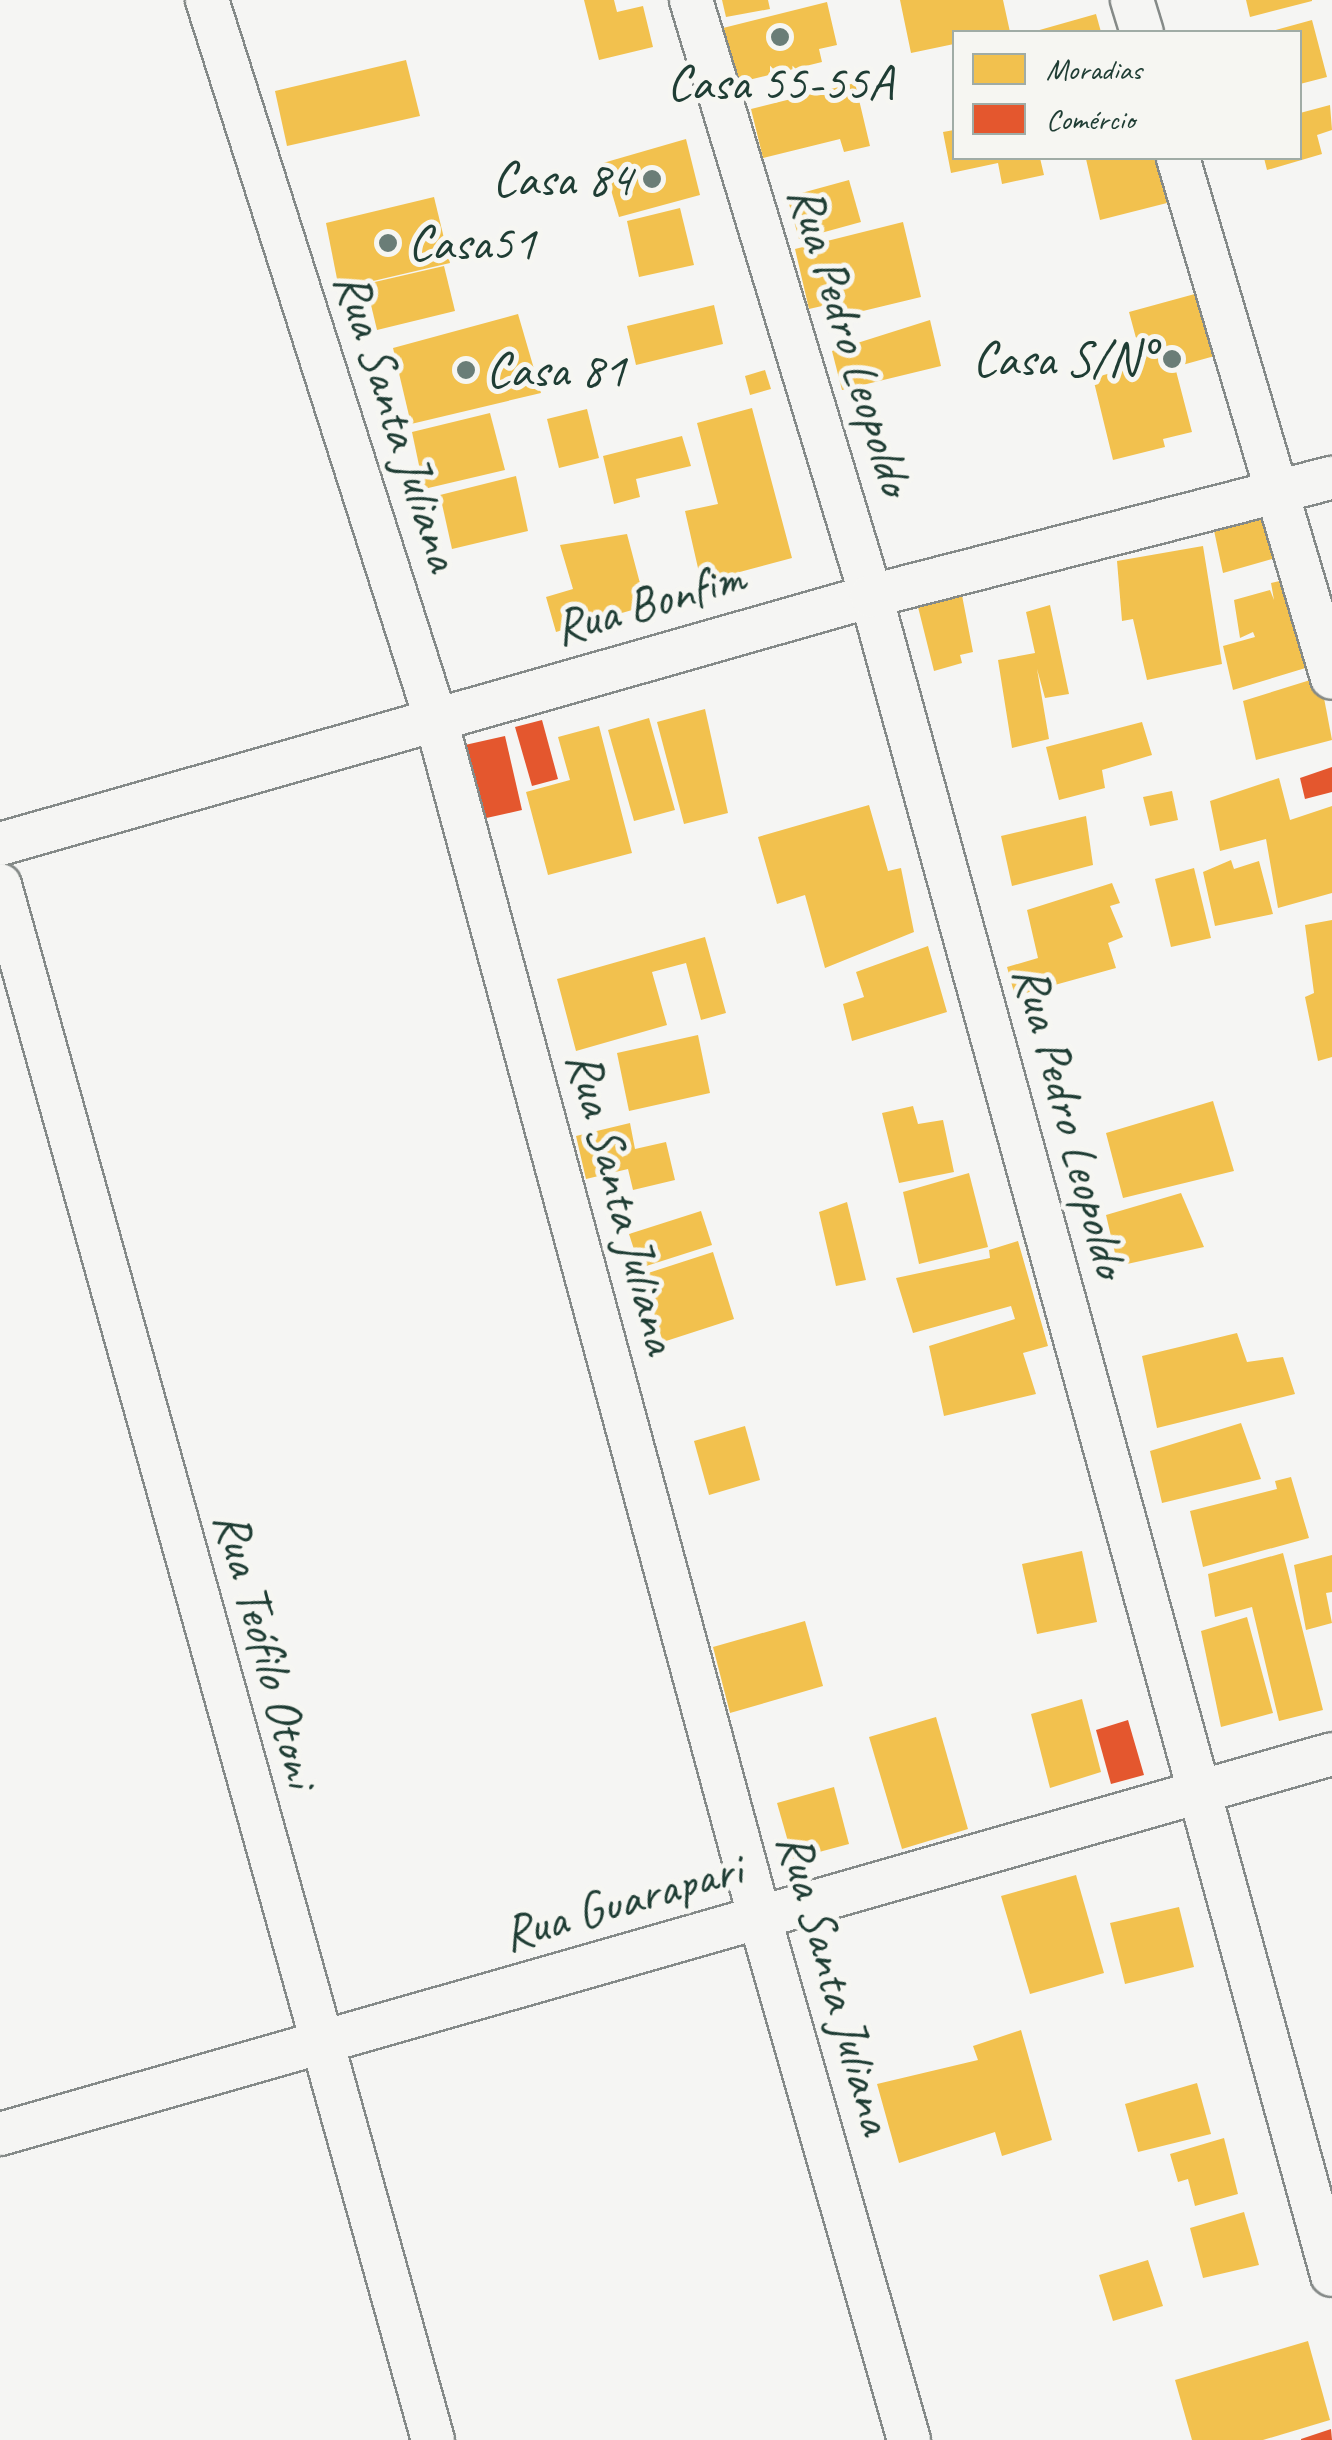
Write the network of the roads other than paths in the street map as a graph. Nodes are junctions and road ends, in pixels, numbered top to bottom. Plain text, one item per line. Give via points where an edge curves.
1 (207, 0) edge
2 (691, 0) edge
3 (1132, 0) edge
4 (1141, 30) edge
5 (1179, 160) edge
6 (1332, 478) edge
7 (1277, 496) junction
8 (871, 596) junction
9 (1332, 678) edge
10 (436, 720) junction
11 (0, 844) edge
12 (0, 885) edge
13 (1332, 1754) edge
14 (1197, 1795) junction
15 (760, 1919) junction
16 (319, 2046) junction
17 (0, 2134) edge
18 (1332, 2275) edge
19 (433, 2440) edge
20 (909, 2440) edge

1 - 10 street, Rua Santa Juliana
2 - 8 street, Rua Pedro Leopoldo
3 - 4 street
5 - 7 street
6 - 7 street, Rua Bonfim
7 - 8 street, Rua Bonfim
7 - 9 street
8 - 10 street, Rua Bonfim
8 - 14 street, Rua Pedro Leopoldo
10 - 11 street, Rua Bonfim
10 - 15 street, Rua Santa Juliana
12 - 16 street, Rua Teófilo Otoni
13 - 14 street, Rua Guarapari
14 - 15 street, Rua Guarapari
14 - 18 street, Rua Pedro Leopoldo
15 - 16 street, Rua Guarapari
15 - 20 street, Rua Santa Juliana
16 - 17 street, Rua Guarapari
16 - 19 street, Rua Teófilo Otoni

